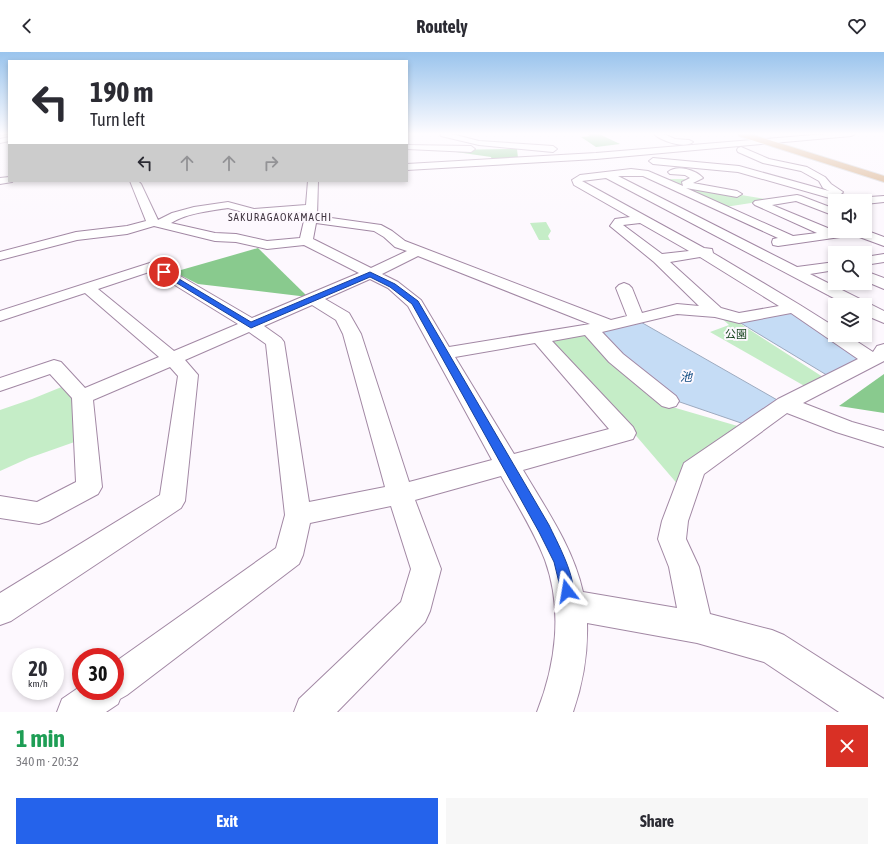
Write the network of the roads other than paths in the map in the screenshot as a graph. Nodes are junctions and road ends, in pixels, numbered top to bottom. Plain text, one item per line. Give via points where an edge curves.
1 (445, 165) edge
2 (694, 165) edge
3 (703, 165) edge
4 (785, 165) edge
5 (842, 165) edge
6 (852, 165) edge
7 (408, 167) edge
8 (796, 167) junction
9 (739, 169) junction
10 (687, 172) junction
11 (645, 173) junction
12 (884, 174) edge
13 (608, 175) junction
14 (884, 179) edge
15 (134, 182) edge
16 (312, 182) edge
17 (737, 194) dead end
18 (828, 194) edge
19 (840, 194) edge
20 (884, 199) edge
21 (872, 200) edge
22 (872, 208) edge
23 (828, 210) edge
24 (878, 210) dead end
25 (254, 212) junction
26 (311, 214) junction
27 (643, 219) junction
28 (156, 223) junction
29 (828, 233) edge
30 (828, 234) edge
31 (215, 237) junction
32 (872, 237) edge
33 (792, 240) junction
34 (306, 241) junction
35 (884, 242) edge
36 (747, 247) junction
37 (418, 251) junction
38 (703, 253) junction
39 (0, 256) edge
40 (884, 258) edge
41 (659, 260) junction
42 (872, 260) edge
43 (828, 267) edge
44 (795, 272) junction
45 (370, 274) junction
46 (872, 279) edge
47 (884, 284) edge
48 (88, 288) junction
49 (624, 288) dead end
50 (845, 298) edge
51 (314, 299) junction
52 (794, 308) junction
53 (715, 312) junction
54 (872, 312) edge
55 (0, 316) edge
56 (884, 318) edge
57 (636, 319) junction
58 (251, 326) junction
59 (609, 326) junction
60 (589, 329) junction
61 (540, 338) junction
62 (445, 354) junction
63 (878, 354) edge
64 (173, 359) junction
65 (0, 385) edge
66 (82, 397) junction
67 (668, 401) dead end
68 (785, 404) junction
69 (884, 439) edge
70 (508, 466) junction
71 (400, 494) junction
72 (0, 507) edge
73 (298, 515) junction
74 (570, 605) junction
75 (0, 610) edge
76 (697, 627) junction
77 (124, 676) edge
78 (92, 700) edge
79 (75, 712) edge
80 (312, 712) edge
81 (555, 712) edge
82 (872, 712) edge

1 - 7 street
2 - 10 street via 688,168
3 - 9 street
4 - 8 street
5 - 14 main road
6 - 12 main road
8 - 9 street
8 - 19 street via 822,179 827,186
9 - 18 street
10 - 11 street
10 - 17 street via 698,178 687,182 687,185
11 - 13 street
11 - 33 street
13 - 27 street via 577,180 578,183
13 - 36 street
15 - 28 street
16 - 26 street
20 - 21 street
22 - 24 street
23 - 29 street via 797,198 759,203
25 - 26 street
25 - 28 street via 228,205 198,209
25 - 31 street
26 - 34 street
26 - 37 street via 355,226 377,228 400,244
27 - 38 street
27 - 41 street via 619,222 616,226
28 - 31 street
28 - 39 street via 127,230 76,236
30 - 33 street
31 - 34 street via 236,238 268,245
32 - 35 street
33 - 36 street
34 - 45 street
36 - 38 street
36 - 44 street
37 - 45 street
37 - 59 street
38 - 41 street
38 - 52 street
40 - 42 street
41 - 53 street
43 - 44 street
44 - 50 street
45 - 51 street
45 - 62 street via 393,286 415,303
46 - 47 street
48 - 55 street
48 - 58 street via 153,266
48 - 64 street
49 - 57 street
51 - 58 street
51 - 71 street via 344,317 352,334
52 - 53 street via 739,318
52 - 63 street
53 - 57 street via 677,309
54 - 56 street
57 - 59 street
58 - 64 street
58 - 73 street via 275,342
59 - 60 street
60 - 61 street
60 - 67 street via 616,358
61 - 62 street
61 - 70 street via 625,433
62 - 70 street
63 - 68 street
64 - 66 street
64 - 75 street via 188,375 172,501
65 - 66 street via 54,366
66 - 72 street via 89,487 39,513
68 - 69 street via 844,427
68 - 76 street via 694,469 674,521 672,539 684,567
70 - 71 street
70 - 74 street via 560,562
71 - 73 street
71 - 80 street via 426,569 414,611
73 - 77 street via 288,555
74 - 76 street
74 - 81 street via 572,649 564,692
76 - 82 street via 772,647
78 - 79 street

